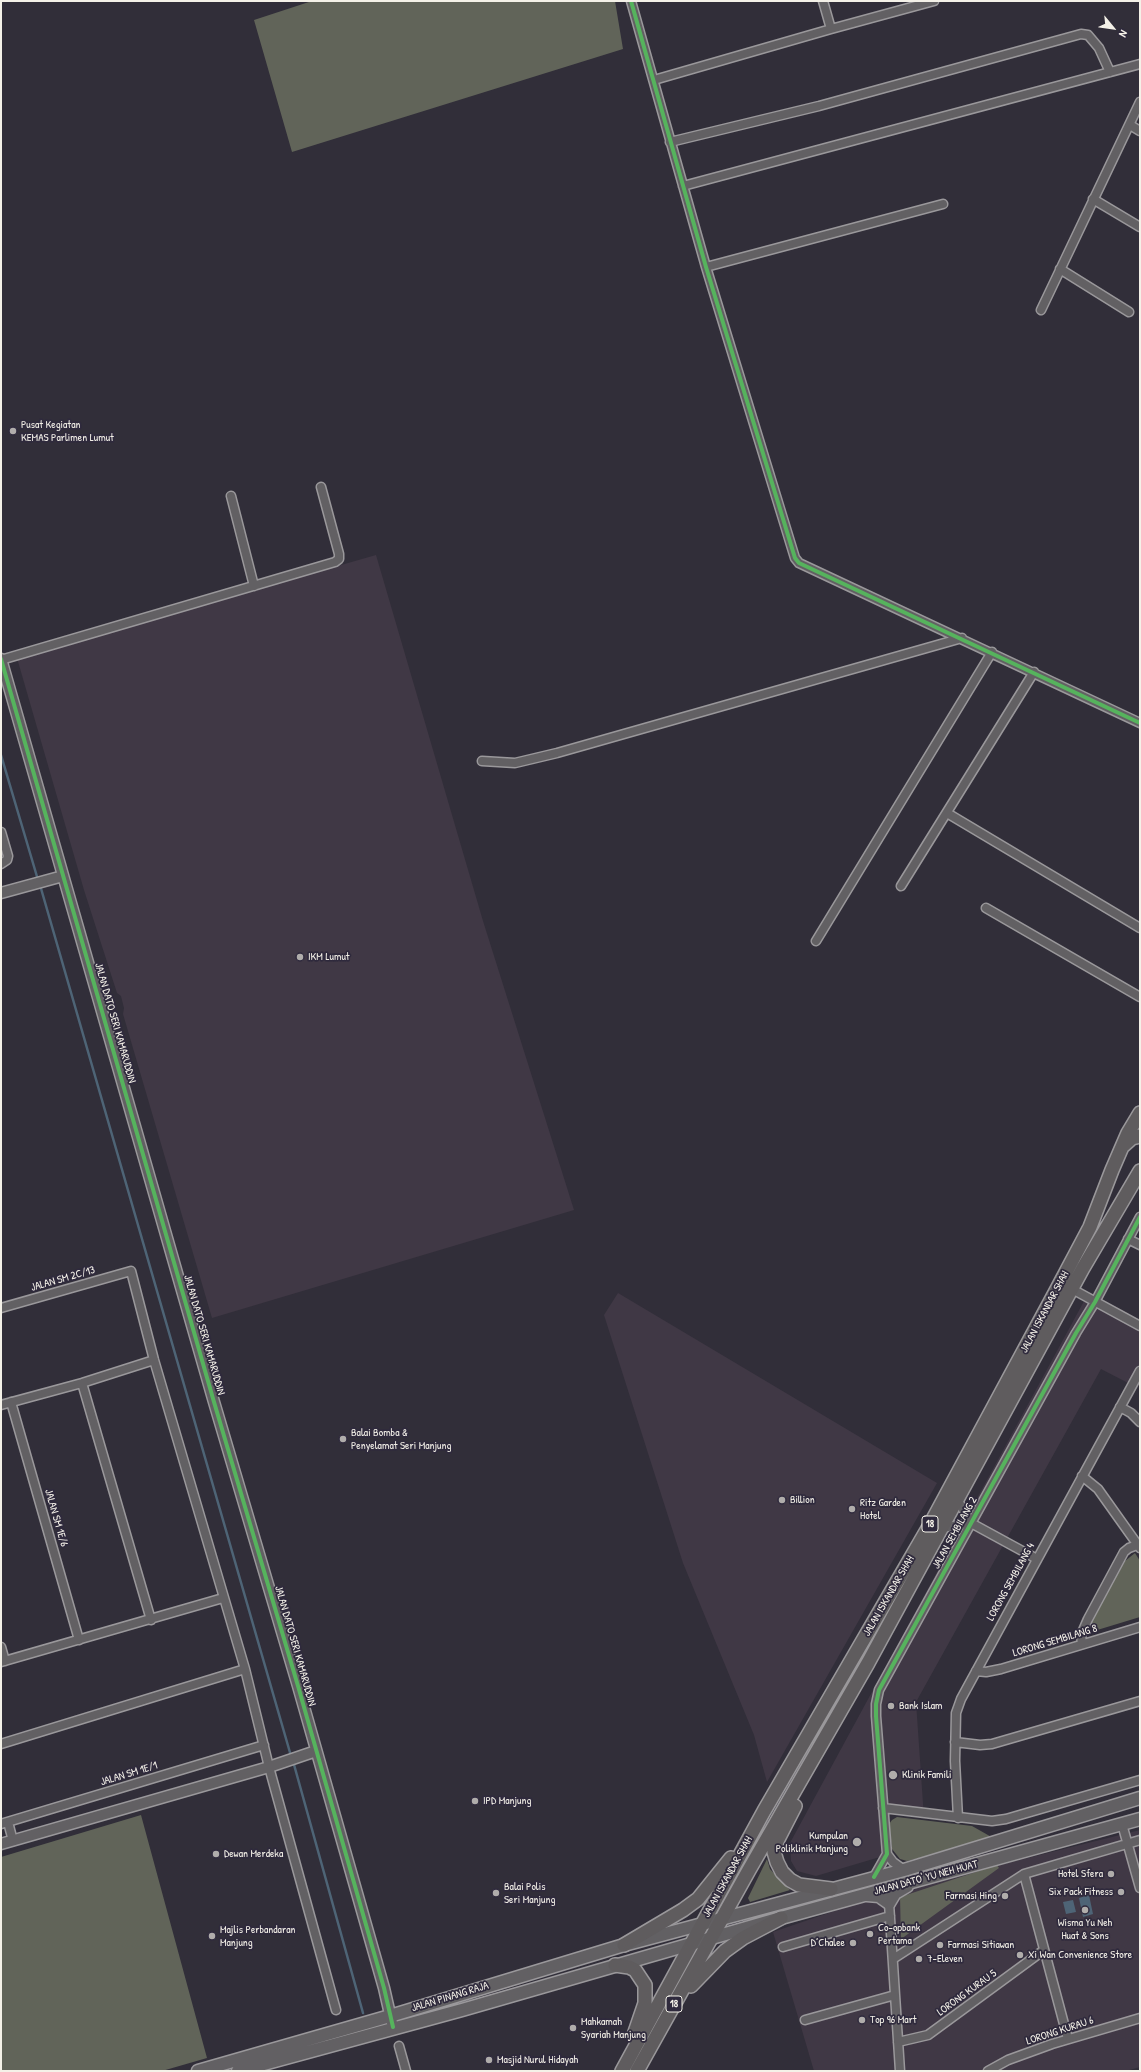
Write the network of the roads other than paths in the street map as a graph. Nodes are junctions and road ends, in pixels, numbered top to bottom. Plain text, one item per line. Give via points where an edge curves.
1 (631, 1) edge
2 (823, 1) edge
3 (934, 1) edge
4 (831, 29) junction
5 (1140, 64) edge
6 (1110, 72) junction
7 (654, 80) junction
8 (1140, 102) edge
9 (1130, 125) junction
10 (1140, 131) edge
11 (670, 142) junction
12 (683, 186) junction
13 (1093, 199) junction
14 (943, 204) dead end
15 (1140, 227) edge
16 (706, 266) junction
17 (1060, 269) junction
18 (1041, 310) dead end
19 (1129, 312) dead end
20 (322, 487) dead end
21 (231, 496) dead end
22 (254, 586) junction
23 (962, 638) junction
24 (992, 652) junction
25 (1, 659) edge
26 (1034, 672) junction
27 (1140, 723) edge
28 (482, 760) dead end
29 (947, 813) junction
30 (1, 832) edge
31 (1, 864) edge
32 (63, 876) junction
33 (901, 886) dead end
34 (1, 893) edge
35 (986, 908) dead end
36 (1140, 928) edge
37 (816, 941) dead end
38 (1140, 997) edge
39 (1140, 1113) edge
40 (1140, 1136) edge
41 (1123, 1146) junction
42 (1140, 1171) edge
43 (1140, 1217) edge
44 (1128, 1238) junction
45 (1140, 1245) edge
46 (1072, 1289) junction
47 (1095, 1302) junction
48 (1, 1308) edge
49 (1140, 1326) edge
50 (154, 1360) junction
51 (1140, 1371) edge
52 (82, 1383) junction
53 (11, 1402) junction
54 (1, 1405) edge
55 (1120, 1407) junction
56 (1140, 1422) edge
57 (1082, 1476) junction
58 (957, 1499) junction
59 (971, 1523) junction
60 (942, 1528) junction
61 (1139, 1547) edge
62 (1037, 1559) junction
63 (223, 1598) junction
64 (151, 1620) junction
65 (1140, 1627) edge
66 (79, 1640) junction
67 (1082, 1644) junction
68 (1, 1647) edge
69 (3, 1662) edge
70 (245, 1669) junction
71 (976, 1671) junction
72 (1140, 1701) edge
73 (828, 1732) junction
74 (955, 1742) junction
75 (1, 1744) edge
76 (264, 1745) junction
77 (316, 1751) junction
78 (269, 1767) junction
79 (1140, 1780) edge
80 (1140, 1798) edge
81 (883, 1808) junction
82 (764, 1811) junction
83 (958, 1818) junction
84 (1140, 1819) edge
85 (1060, 1822) junction
86 (4, 1823) edge
87 (1122, 1824) junction
88 (1140, 1840) edge
89 (13, 1841) junction
90 (1, 1844) edge
91 (1126, 1844) junction
92 (887, 1854) junction
93 (904, 1870) junction
94 (1024, 1874) junction
95 (874, 1878) junction
96 (915, 1880) junction
97 (1140, 1888) edge
98 (831, 1889) junction
99 (864, 1894) junction
100 (889, 1903) junction
101 (890, 1916) junction
102 (781, 1918) junction
103 (722, 1919) junction
104 (702, 1925) junction
105 (711, 1938) junction
106 (693, 1943) junction
107 (624, 1945) junction
108 (783, 1947) dead end
109 (1044, 1950) junction
110 (893, 1959) junction
111 (615, 1965) junction
112 (486, 1986) junction
113 (895, 1995) junction
114 (490, 2002) junction
115 (672, 2009) junction
116 (336, 2010) dead end
117 (1140, 2018) edge
118 (805, 2020) dead end
119 (392, 2022) junction
120 (1068, 2040) junction
121 (898, 2042) junction
122 (399, 2046) dead end
123 (198, 2071) edge
124 (238, 2071) edge
125 (406, 2071) edge
126 (617, 2071) edge
127 (622, 2071) edge
128 (637, 2071) edge
129 (900, 2071) edge
130 (988, 2071) edge

1 - 7 street
2 - 4 street
3 - 4 street
4 - 7 street
5 - 6 street
6 - 11 street via 1092,40 1088,35 1081,34 835,102
6 - 12 street
7 - 11 street
8 - 9 street
9 - 10 street
9 - 13 street
11 - 12 street
12 - 16 street
13 - 15 street
13 - 17 street
14 - 16 street
16 - 23 street via 795,558 799,563
17 - 18 street
17 - 19 street
20 - 22 street via 339,559
21 - 22 street
22 - 25 street
23 - 24 street
23 - 28 street via 557,753 515,762
24 - 26 street
24 - 37 street
25 - 32 street, JALAN DATO SERI KAMARUDDIN
26 - 27 street
26 - 29 street
29 - 33 street
29 - 36 street
30 - 31 street via 8,856
32 - 34 street
32 - 77 street, JALAN DATO SERI KAMARUDDIN
35 - 38 street
39 - 41 main road, JALAN ISKANDAR SHAH / 18
40 - 41 main road via 1132,1138
41 - 82 main road, JALAN ISKANDAR SHAH / 18 via 1090,1227 930,1525
42 - 46 main road, JALAN ISKANDAR SHAH / 18
43 - 44 street, JALAN SEMBILANG 2
44 - 45 street
44 - 47 street, JALAN SEMBILANG 2
46 - 47 street
46 - 58 main road, JALAN ISKANDAR SHAH / 18
47 - 49 street
47 - 59 street, JALAN SEMBILANG 2
48 - 50 street, JALAN SM 2C/13 via 131,1271
50 - 52 street
50 - 63 street
51 - 55 street, LORONG SEMBILANG 4
52 - 53 street
52 - 64 street
53 - 54 street
53 - 66 street, JALAN SM 1E/6
55 - 56 street
55 - 57 street, LORONG SEMBILANG 4
57 - 61 street via 1098,1489
57 - 62 street, LORONG SEMBILANG 4
58 - 59 street
58 - 60 main road, JALAN ISKANDAR SHAH / 18
59 - 60 street
59 - 62 street
59 - 81 street, JALAN SEMBILANG 2 via 878,1694 876,1716
60 - 73 main road, JALAN ISKANDAR SHAH / 18
61 - 67 street via 1124,1552 1088,1619 1081,1635
62 - 71 street, LORONG SEMBILANG 4
63 - 64 street
63 - 70 street
64 - 66 street
65 - 67 street, LORONG SEMBILANG 8
66 - 69 street
67 - 71 street, LORONG SEMBILANG 8 via 994,1671
68 - 69 street
70 - 75 street
70 - 76 street
71 - 74 street, LORONG SEMBILANG 4 via 956,1713
72 - 74 street via 992,1744
73 - 98 main road via 774,1852 782,1872 790,1880 799,1885
73 - 103 main road, JALAN ISKANDAR SHAH / 18
74 - 83 street, LORONG SEMBILANG 4
76 - 78 street
76 - 86 street, JALAN SM 1E/1
77 - 78 street
77 - 119 street, JALAN DATO SERI KAMARUDDIN
78 - 89 street
78 - 116 street
79 - 83 street via 1006,1819 992,1821
80 - 85 main road, JALAN DATO' YU NEH HUAT
81 - 83 street
81 - 92 street, JALAN SEMBILANG 2
82 - 104 main road, JALAN ISKANDAR SHAH / 18
82 - 107 main road via 712,1884 698,1899 678,1914
84 - 87 main road, JALAN DATO' YU NEH HUAT
85 - 87 main road via 1105,1814 1115,1816
85 - 93 main road, JALAN DATO' YU NEH HUAT
86 - 89 street
87 - 91 street
87 - 96 main road, JALAN DATO' YU NEH HUAT
88 - 91 street
89 - 90 street
91 - 94 street
91 - 97 street
92 - 93 street
92 - 95 street
93 - 95 main road, JALAN DATO' YU NEH HUAT
94 - 109 street
94 - 110 street
95 - 98 main road, JALAN DATO' YU NEH HUAT
96 - 99 main road, JALAN DATO' YU NEH HUAT
96 - 100 main road via 895,1893
98 - 103 main road, JALAN DATO' YU NEH HUAT
99 - 100 main road via 879,1896
99 - 102 main road, JALAN DATO' YU NEH HUAT
100 - 101 street
101 - 108 street
101 - 110 street
102 - 105 main road, JALAN DATO' YU NEH HUAT
102 - 115 main road via 743,1938 725,1951 706,1968
103 - 104 main road, JALAN DATO' YU NEH HUAT
103 - 105 main road, JALAN ISKANDAR SHAH / 18
104 - 106 main road, JALAN ISKANDAR SHAH / 18
104 - 107 main road, JALAN PINANG RAJA
105 - 106 main road, JALAN DATO' YU NEH HUAT
105 - 115 main road, JALAN ISKANDAR SHAH / 18
106 - 111 main road, JALAN PINANG RAJA
106 - 127 main road, JALAN ISKANDAR SHAH / 18
107 - 112 main road, JALAN PINANG RAJA
109 - 120 street
109 - 121 street, LORONG KURAU 5 via 928,2036
110 - 113 street
111 - 114 main road, JALAN PINANG RAJA
111 - 126 main road via 635,1970 642,1980 645,1993 639,2025
112 - 114 main road
112 - 119 main road, JALAN PINANG RAJA
113 - 118 street
113 - 121 street
114 - 119 main road, JALAN PINANG RAJA
115 - 128 main road, JALAN ISKANDAR SHAH / 18
117 - 120 street, LORONG KURAU 6
119 - 123 main road, JALAN PINANG RAJA
119 - 124 main road, JALAN PINANG RAJA
120 - 130 street, LORONG KURAU 6 via 1008,2060
121 - 129 street
122 - 125 street

